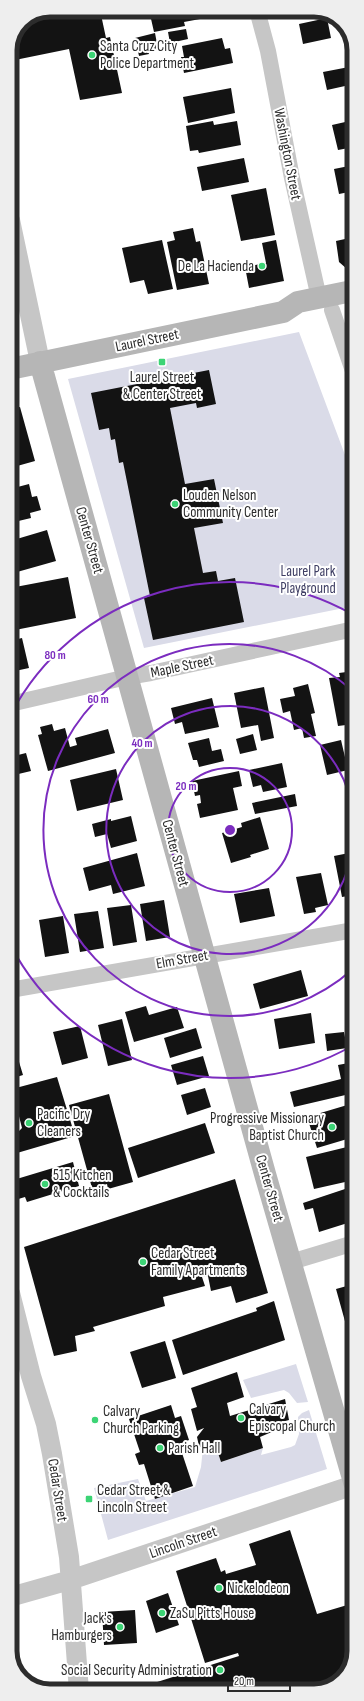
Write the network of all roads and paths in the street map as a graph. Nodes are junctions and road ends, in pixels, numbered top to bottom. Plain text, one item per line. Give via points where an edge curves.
1 (259, 17) edge
2 (17, 253) edge
3 (347, 292) edge
4 (325, 304) junction
5 (347, 306) edge
6 (347, 357) edge
7 (40, 362) junction
8 (17, 367) edge
9 (347, 631) edge
10 (127, 677) junction
11 (17, 702) edge
12 (347, 931) edge
13 (205, 955) junction
14 (17, 989) edge
15 (347, 1244) edge
16 (291, 1262) junction
17 (17, 1321) edge
18 (347, 1459) edge
19 (347, 1486) edge
20 (70, 1580) junction
21 (17, 1595) edge
22 (78, 1684) edge

1 - 4 street, Washington Street via 268,51 292,178
2 - 7 street, Center Street
3 - 4 main road, Laurel Street
4 - 5 main road, Laurel Street
4 - 6 street, Washington Street
4 - 7 main road, Laurel Street via 298,302 283,312
7 - 8 main road, Laurel Street
7 - 10 main road, Center Street
9 - 10 street, Maple Street
10 - 11 street, Maple Street
10 - 13 main road, Center Street
12 - 13 street, Elm Street
13 - 14 street, Elm Street
13 - 16 main road, Center Street
15 - 16 street
16 - 18 main road, Center Street
17 - 20 street, Cedar Street via 46,1424 69,1557
19 - 20 street, Lincoln Street
20 - 21 street, Lincoln Street
20 - 22 street, Cedar Street

